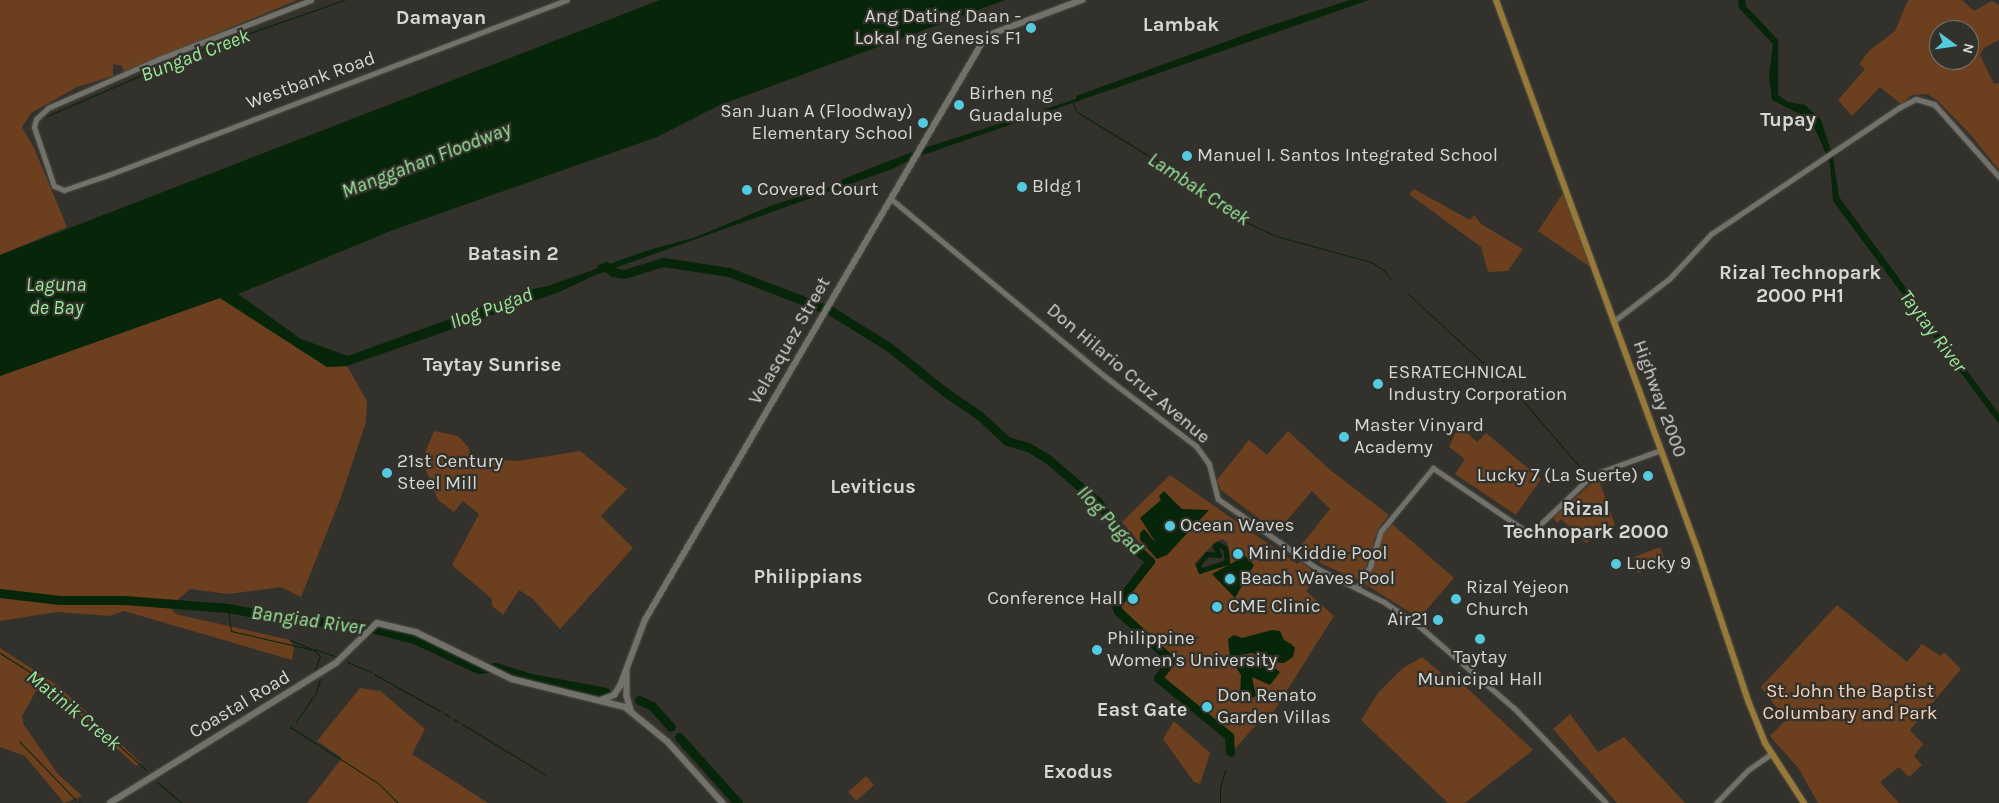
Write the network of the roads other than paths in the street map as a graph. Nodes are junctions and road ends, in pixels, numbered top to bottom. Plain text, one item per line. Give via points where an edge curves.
1 (311, 0) edge
2 (568, 0) edge
3 (1082, 0) edge
4 (1496, 0) edge
5 (1999, 177) edge
6 (891, 199) junction
7 (1614, 321) junction
8 (1661, 450) junction
9 (1357, 588) junction
10 (628, 665) junction
11 (603, 700) junction
12 (632, 712) junction
13 (1772, 754) junction
14 (110, 803) edge
15 (722, 803) edge
16 (1606, 803) edge
17 (1716, 803) edge
18 (1804, 803) edge

1 - 2 street, Westbank Road via 159,59 44,111 36,118 34,131 54,186 64,190
3 - 6 main road, Velasquez Street via 986,36
4 - 7 main road, Highway 2000
5 - 7 street via 1934,104 1922,98 1900,107 1711,234 1669,279
6 - 9 street, Don Hilario Cruz Avenue via 1103,375 1196,446 1209,464 1218,499 1318,569
6 - 10 main road, Velasquez Street via 645,620
7 - 8 main road, Highway 2000
8 - 9 street via 1592,475 1530,534 1433,468 1388,521 1377,539 1370,566
8 - 13 main road, Highway 2000 via 1749,703
9 - 16 street, Don Hilario Cruz Avenue via 1402,613 1450,651 1516,710
10 - 11 main road, Velasquez Street via 620,686
10 - 12 main road, Velasquez Street via 626,696
11 - 12 main road
11 - 14 main road, Coastal Road via 512,679 416,632 377,623 336,663
12 - 15 main road via 675,749
13 - 17 street via 1748,770
13 - 18 main road, Highway 2000

